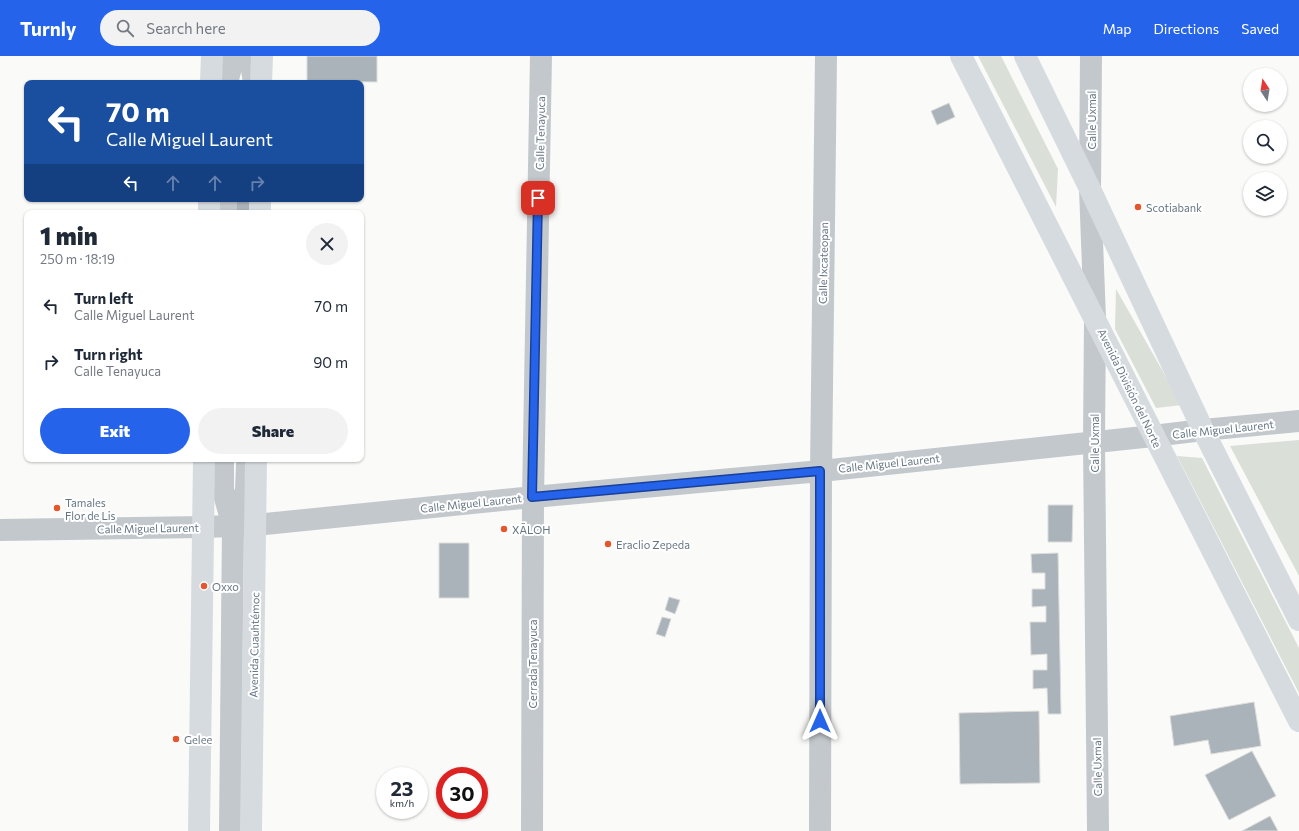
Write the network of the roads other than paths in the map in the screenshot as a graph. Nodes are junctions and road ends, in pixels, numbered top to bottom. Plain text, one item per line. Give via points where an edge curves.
1 (212, 56) edge
2 (234, 56) edge
3 (250, 56) edge
4 (262, 56) edge
5 (541, 56) edge
6 (826, 56) edge
7 (961, 56) edge
8 (1025, 56) edge
9 (1091, 56) edge
10 (211, 80) edge
11 (229, 80) edge
12 (254, 80) edge
13 (261, 80) edge
14 (1090, 189) junction
15 (1095, 318) junction
16 (1299, 421) edge
17 (1203, 430) junction
18 (1153, 436) junction
19 (1094, 442) junction
20 (204, 462) edge
21 (223, 462) edge
22 (247, 462) edge
23 (256, 462) edge
24 (820, 471) junction
25 (532, 497) junction
26 (255, 525) junction
27 (233, 526) junction
28 (203, 528) junction
29 (0, 530) edge
30 (1299, 620) edge
31 (1299, 721) edge
32 (199, 831) edge
33 (230, 831) edge
34 (251, 831) edge
35 (532, 831) edge
36 (820, 831) edge
37 (1098, 831) edge

1 - 10 main road
2 - 11 street
3 - 12 street
4 - 13 main road
5 - 25 street, Calle Tenayuca
6 - 24 street, Calle Ixcateopan
7 - 15 main road, Avenida División del Norte
8 - 14 main road
9 - 14 street, Calle Uxmal
14 - 15 street, Calle Uxmal
14 - 17 main road
15 - 18 main road, Avenida División del Norte
15 - 19 street, Calle Uxmal
16 - 17 street, Calle Miguel Laurent
17 - 18 street, Calle Miguel Laurent
17 - 30 main road
18 - 19 street, Calle Miguel Laurent
18 - 31 main road, Avenida División del Norte
19 - 24 street, Calle Miguel Laurent
19 - 37 street, Calle Uxmal
20 - 28 main road
21 - 27 street via 223,491
22 - 27 street via 246,490
23 - 26 main road, Avenida Cuauhtémoc
24 - 25 street, Calle Miguel Laurent
24 - 36 street, Calle Ixcateopan
25 - 26 street, Calle Miguel Laurent
25 - 35 street, Cerrada Tenayuca
26 - 27 street, Calle Miguel Laurent
26 - 34 main road, Avenida Cuauhtémoc
27 - 28 street, Calle Miguel Laurent
27 - 33 street
28 - 29 street, Calle Miguel Laurent
28 - 32 main road

